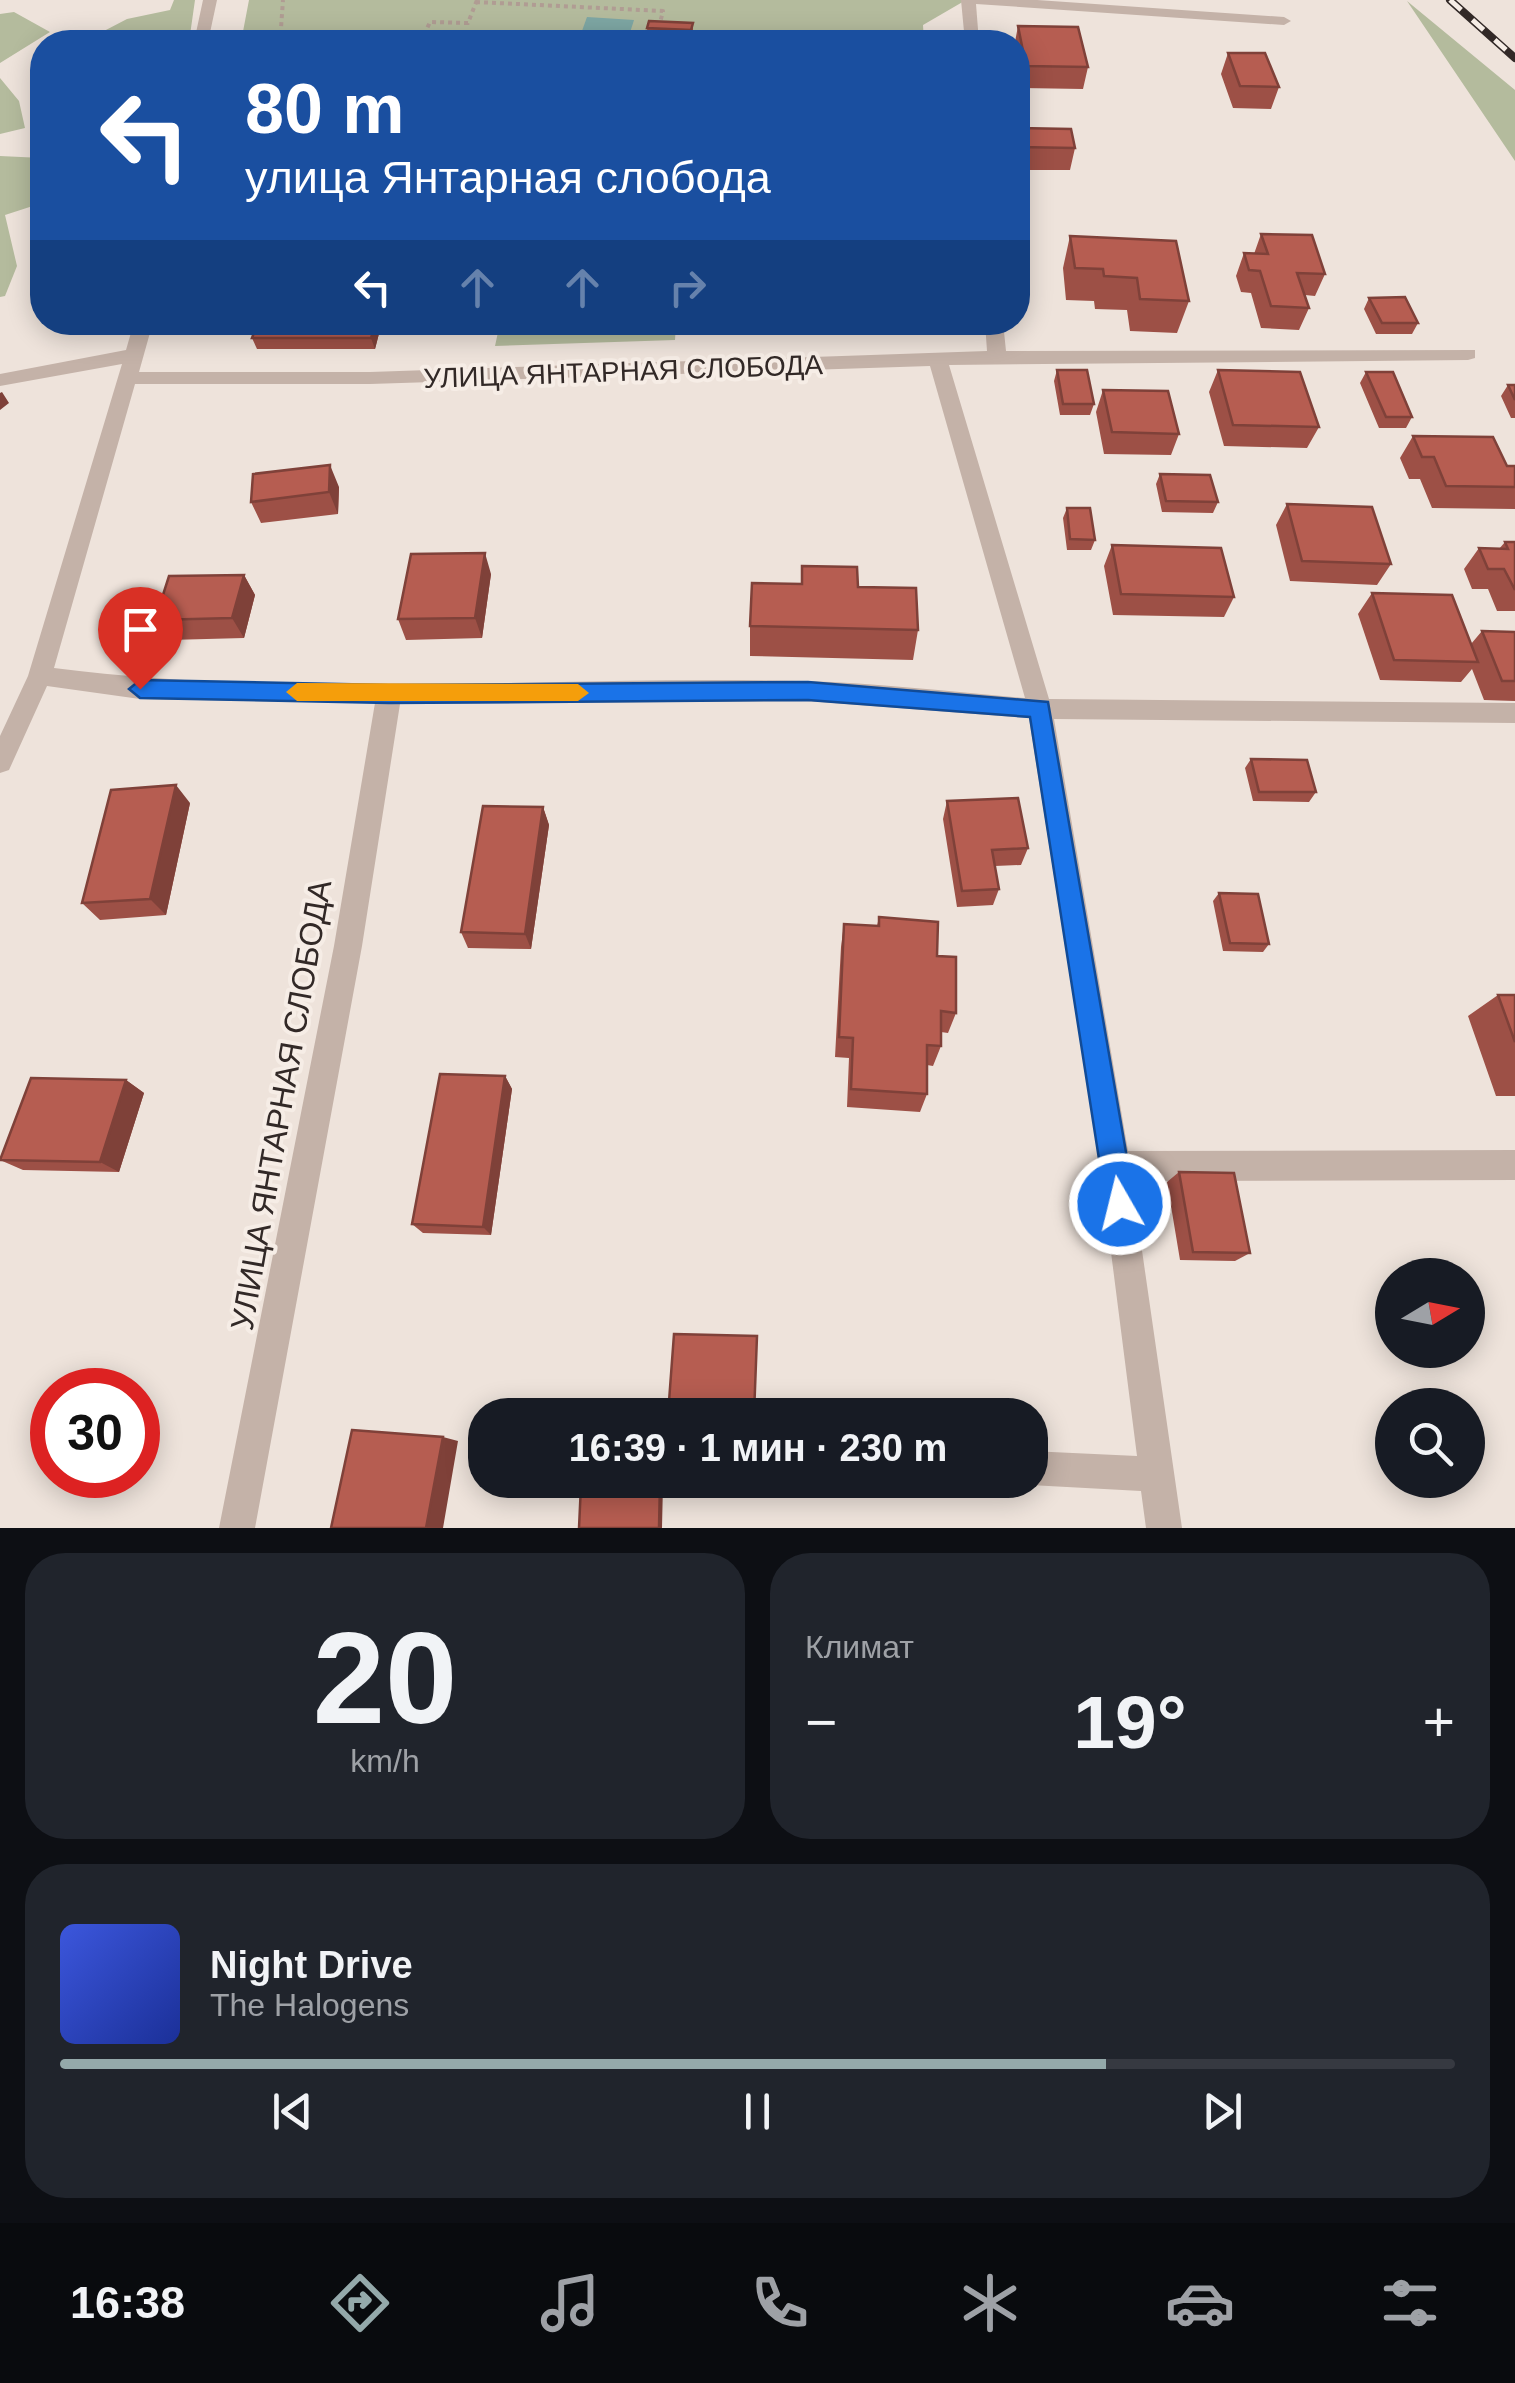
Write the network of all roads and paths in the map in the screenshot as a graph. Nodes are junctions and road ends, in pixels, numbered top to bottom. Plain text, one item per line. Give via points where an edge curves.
1 (210, 0) edge
2 (283, 0) edge
3 (971, 0) edge
4 (477, 1) edge
5 (1284, 21) dead end
6 (660, 23) edge
7 (204, 30) edge
8 (281, 30) edge
9 (426, 30) edge
10 (972, 30) edge
11 (140, 335) edge
12 (995, 335) edge
13 (1468, 354) dead end
14 (135, 355) junction
15 (997, 357) junction
16 (938, 362) junction
17 (128, 378) junction
18 (0, 380) edge
19 (40, 676) junction
20 (389, 694) junction
21 (1040, 708) junction
22 (1515, 713) edge
23 (0, 763) edge
24 (1515, 1165) edge
25 (1115, 1166) junction
26 (1048, 1469) edge
27 (1157, 1474) junction
28 (236, 1528) edge
29 (1164, 1528) edge

1 - 7 street
2 - 8 path
3 - 5 street
3 - 10 street
4 - 6 path via 663,11
4 - 9 path via 468,23 430,22
11 - 14 street
12 - 15 street
13 - 15 street, УЛИЦА ЯНТАРНАЯ СЛОБОДА
14 - 17 street
14 - 18 street
15 - 16 street, УЛИЦА ЯНТАРНАЯ СЛОБОДА
16 - 17 street, УЛИЦА ЯНТАРНАЯ СЛОБОДА
16 - 21 street
17 - 19 street
19 - 20 street via 140,689
19 - 23 street
20 - 21 street via 808,691
20 - 28 street, УЛИЦА ЯНТАРНАЯ СЛОБОДА
21 - 22 street
21 - 25 street
24 - 25 street
25 - 27 street
26 - 27 street
27 - 29 street

